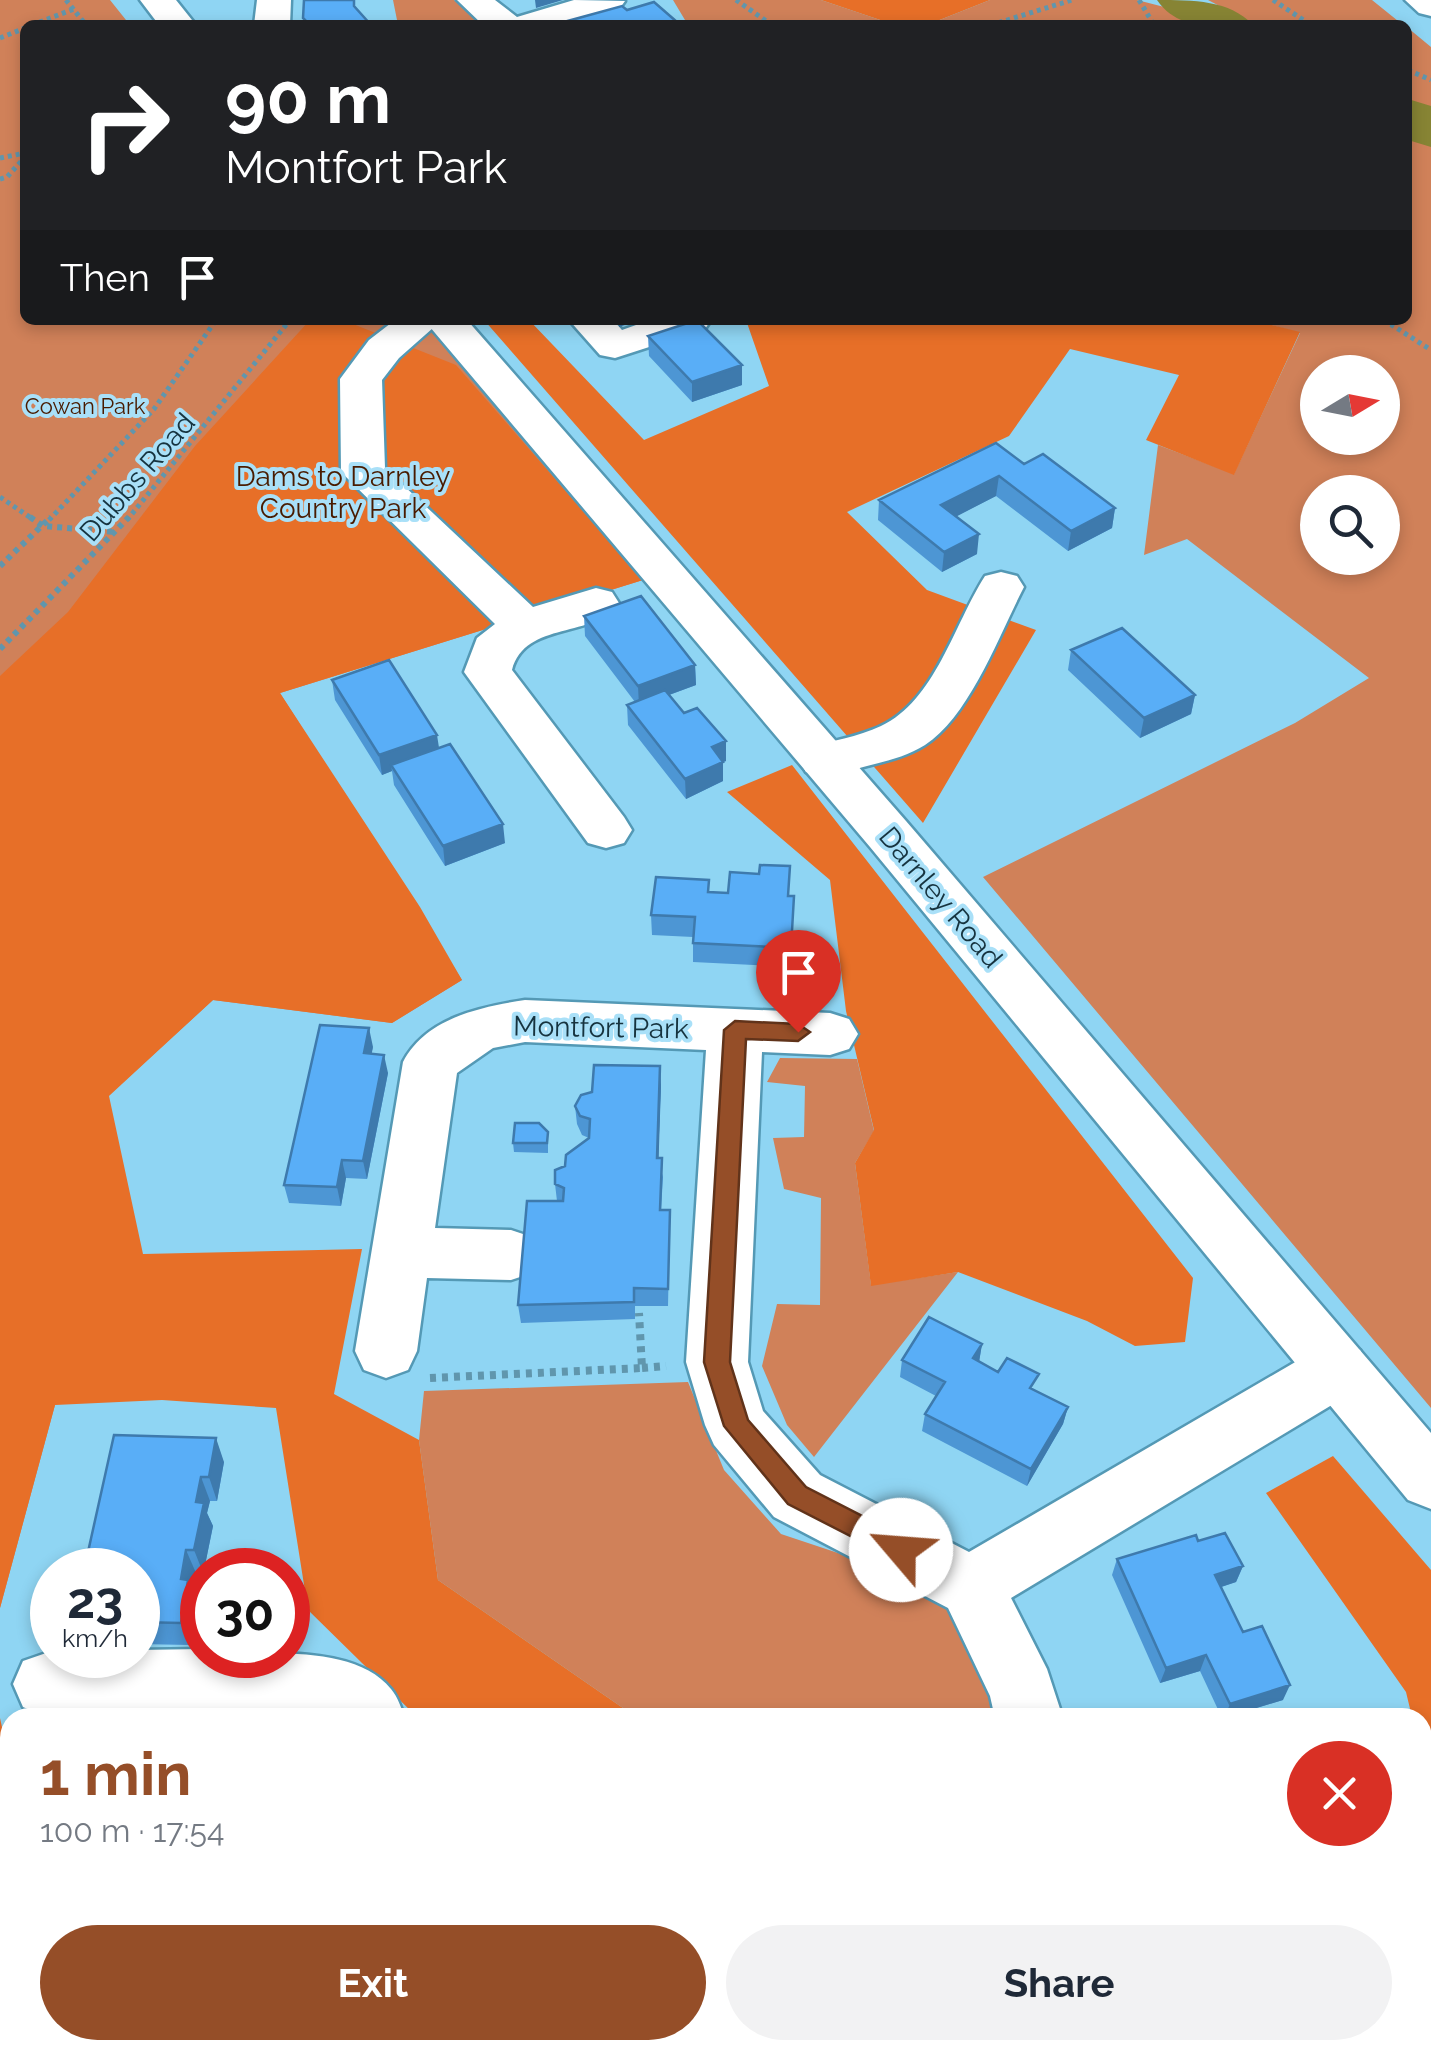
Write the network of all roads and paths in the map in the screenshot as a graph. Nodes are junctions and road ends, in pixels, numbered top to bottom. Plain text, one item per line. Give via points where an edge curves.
1 (66, 0) edge
2 (157, 0) edge
3 (474, 0) edge
4 (736, 0) edge
5 (1072, 0) edge
6 (1273, 0) edge
7 (1422, 0) edge
8 (608, 2) edge
9 (1431, 6) edge
10 (74, 9) junction
11 (45, 20) edge
12 (82, 20) edge
13 (174, 20) edge
14 (499, 20) edge
15 (545, 20) edge
16 (765, 20) edge
17 (1007, 20) edge
18 (1303, 20) edge
19 (20, 161) edge
20 (0, 179) edge
21 (213, 325) edge
22 (286, 325) edge
23 (415, 325) edge
24 (449, 325) edge
25 (595, 325) edge
26 (676, 325) edge
27 (1392, 325) edge
28 (1431, 350) edge
29 (0, 497) edge
30 (43, 526) junction
31 (117, 532) junction
32 (0, 566) edge
33 (1000, 587) dead end
34 (596, 603) dead end
35 (525, 626) junction
36 (0, 649) edge
37 (824, 760) junction
38 (606, 830) dead end
39 (735, 1030) junction
40 (830, 1034) dead end
41 (402, 1252) junction
42 (511, 1255) dead end
43 (639, 1313) edge
44 (386, 1351) joint
45 (1338, 1369) junction
46 (1431, 1480) edge
47 (971, 1586) junction
48 (180, 1675) edge
49 (286, 1678) edge
50 (47, 1684) dead end
51 (365, 1708) edge
52 (1027, 1708) edge

1 - 10 path
2 - 13 street
3 - 14 street
4 - 16 path
5 - 17 path
6 - 18 path
7 - 9 street
8 - 15 street
10 - 11 path
10 - 12 path
19 - 20 path
21 - 30 path via 154,410
22 - 31 path, Dubbs Road via 194,446
23 - 35 street via 361,379 363,472
24 - 37 street, Darnley Road
25 - 26 street via 615,346
27 - 28 path
29 - 30 path
30 - 31 path
30 - 32 path
31 - 36 path, Dubbs Road
33 - 37 street via 919,725
34 - 35 street
35 - 38 street via 494,649 488,672
37 - 45 street, Darnley Road
39 - 40 street, Montfort Park
39 - 41 street, Montfort Park via 525,1021 479,1028 431,1062
39 - 47 street via 717,1362 736,1426 797,1496
41 - 42 street
41 - 44 street, Montfort Park
43 - 44 path via 642,1368 430,1378
45 - 46 street, Darnley Road
45 - 47 street
47 - 52 street
48 - 50 street
49 - 51 street via 338,1692

